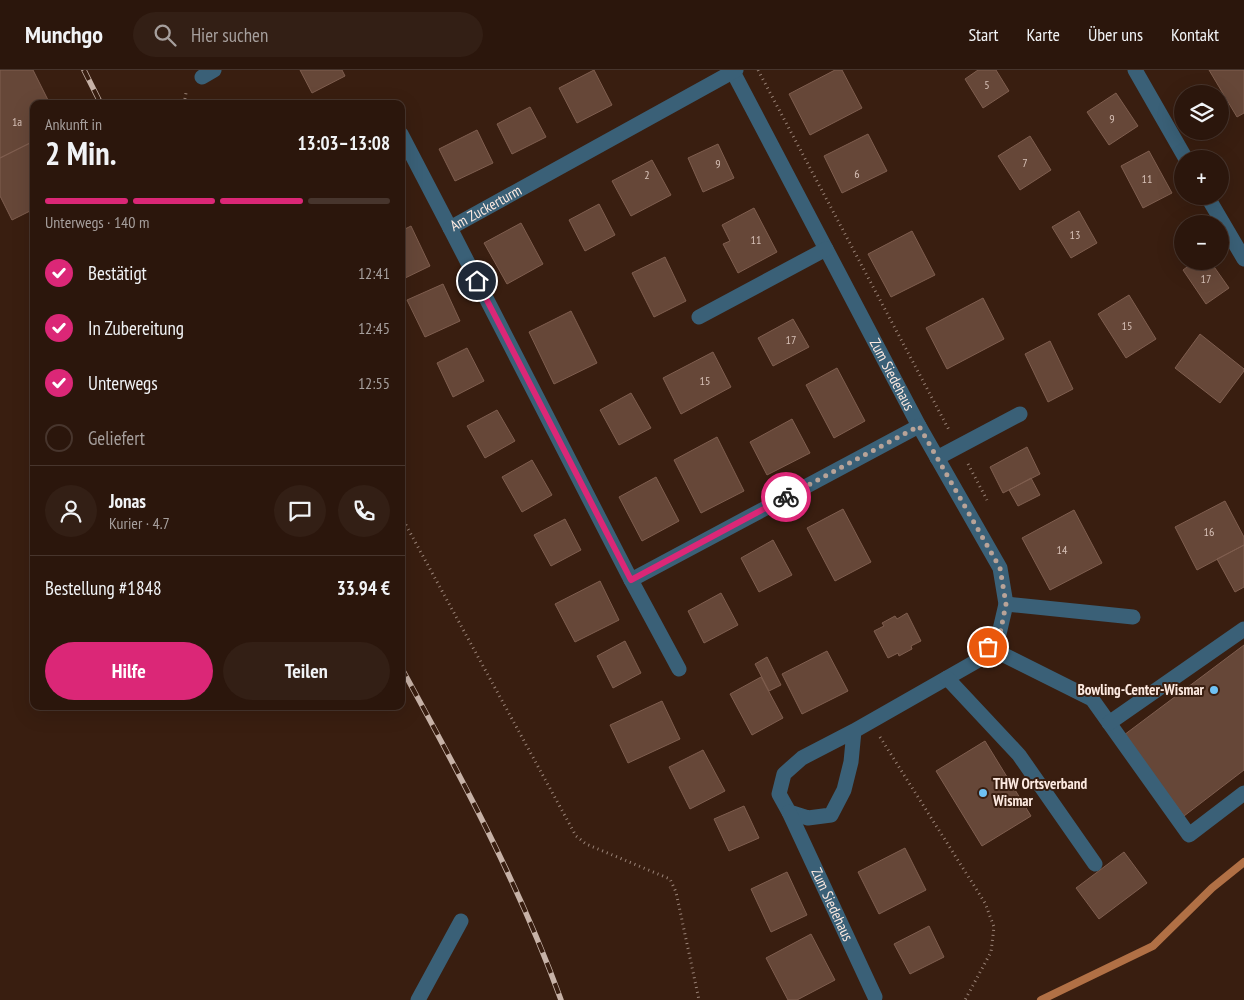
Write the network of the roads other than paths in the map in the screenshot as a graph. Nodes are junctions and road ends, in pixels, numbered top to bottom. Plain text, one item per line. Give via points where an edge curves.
1 (1136, 70) edge
2 (733, 71) edge
3 (405, 142) edge
4 (1181, 150) edge
5 (1212, 205) edge
6 (450, 228) junction
7 (826, 249) junction
8 (1244, 259) edge
9 (699, 317) dead end
10 (1020, 414) dead end
11 (919, 426) junction
12 (937, 458) junction
13 (631, 580) junction
14 (1006, 604) junction
15 (1133, 617) dead end
16 (1244, 629) edge
17 (988, 647) junction
18 (678, 669) dead end
19 (947, 678) junction
20 (1109, 723) junction
21 (854, 731) junction
22 (1244, 793) edge
23 (789, 812) junction
24 (1095, 864) dead end
25 (461, 921) dead end
26 (875, 997) dead end
27 (418, 1000) edge

1 - 4 street
2 - 6 street, Am Zuckerturm
2 - 7 street, Zum Siedehaus
3 - 6 street
5 - 8 street
6 - 13 street, Am Zuckerturm
7 - 9 street
7 - 11 street, Zum Siedehaus
10 - 12 street
11 - 12 street, Zum Siedehaus
11 - 13 street
12 - 14 street, Zum Siedehaus via 1000,568
13 - 18 street, Am Zuckerturm
14 - 15 street
14 - 17 street, Zum Siedehaus via 1000,634
16 - 20 street
17 - 19 street, Zum Siedehaus via 975,662
17 - 20 street via 1092,699
19 - 21 street, Zum Siedehaus
19 - 24 street via 1019,754
20 - 22 street via 1190,835
21 - 23 street, Zum Siedehaus via 802,758 784,774 779,794
21 - 23 street via 844,790 831,815 808,818
23 - 26 street, Zum Siedehaus
25 - 27 street

